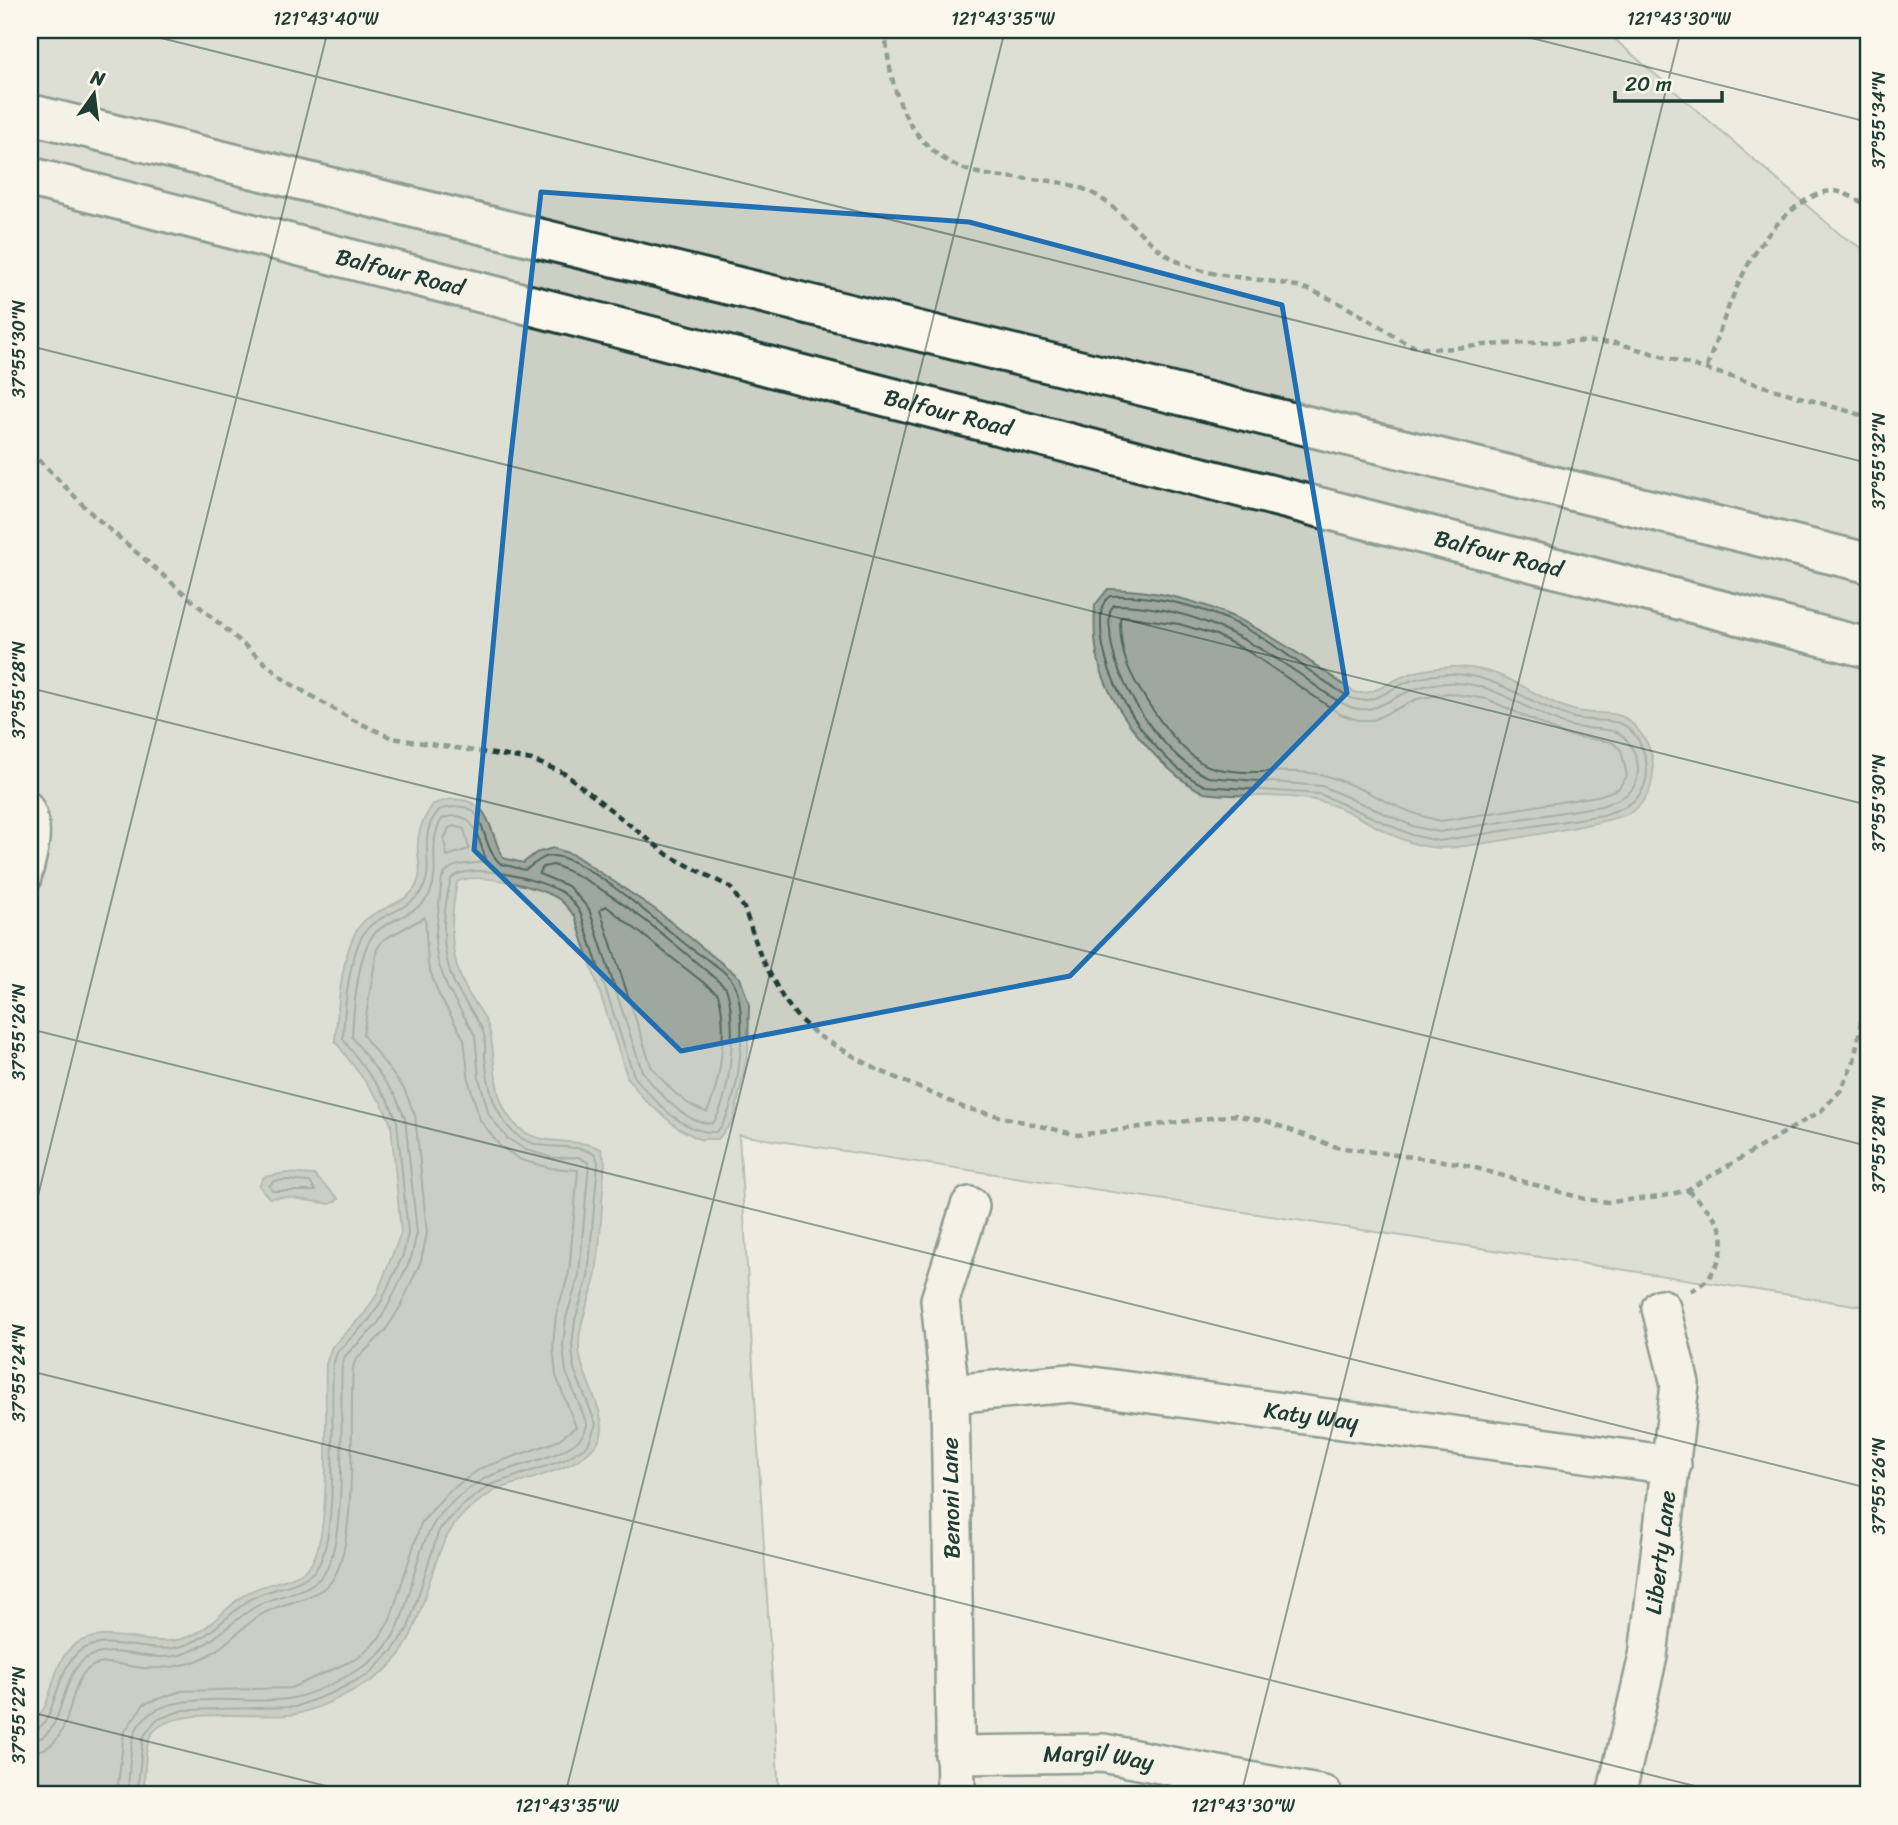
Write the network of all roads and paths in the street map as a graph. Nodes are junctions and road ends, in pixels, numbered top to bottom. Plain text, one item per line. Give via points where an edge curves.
1 (885, 30) edge
2 (30, 114) edge
3 (30, 177) edge
4 (1868, 205) edge
5 (30, 239) edge
6 (30, 258) edge
7 (1707, 367) junction
8 (1868, 417) edge
9 (30, 451) edge
10 (1864, 560) edge
11 (1868, 648) edge
12 (1868, 742) edge
13 (30, 801) edge
14 (1868, 815) edge
15 (30, 882) edge
16 (1868, 984) edge
17 (1687, 1190) junction
18 (970, 1206) dead end
19 (1661, 1308) joint
20 (950, 1394) junction
21 (1672, 1465) junction
22 (954, 1755) junction
23 (956, 1795) edge
24 (1323, 1795) edge
25 (1616, 1795) edge

1 - 7 path via 899,105 918,135 945,160 979,174 1058,182 1089,191 1171,258 1217,275 1307,289 1411,345 1436,348 1577,340 1617,343
2 - 10 main road
3 - 11 main road, Balfour Road
4 - 7 path via 1834,191 1813,196 1784,215 1757,250 1731,299
5 - 6 path
7 - 8 path
9 - 17 path via 93,515 286,681 392,738 532,760 564,773 668,855 730,887 744,908 761,957 798,1018 817,1035 923,1092 965,1108 1078,1135 1234,1115 1266,1121 1336,1147 1458,1163 1585,1199 1634,1200
12 - 14 path via 1864,762
13 - 15 lane via 38,813 40,841
16 - 17 path via 1854,1061 1841,1090 1821,1111
17 - 19 path via 1723,1230 1724,1248 1708,1281
18 - 20 street, Benoni Lane via 940,1300
19 - 21 street, Liberty Lane via 1680,1384
20 - 21 street, Katy Way via 1070,1383
20 - 22 street, Benoni Lane
21 - 25 street, Liberty Lane via 1648,1656
22 - 23 street, Benoni Lane
22 - 24 street, Margil Way via 1103,1753

